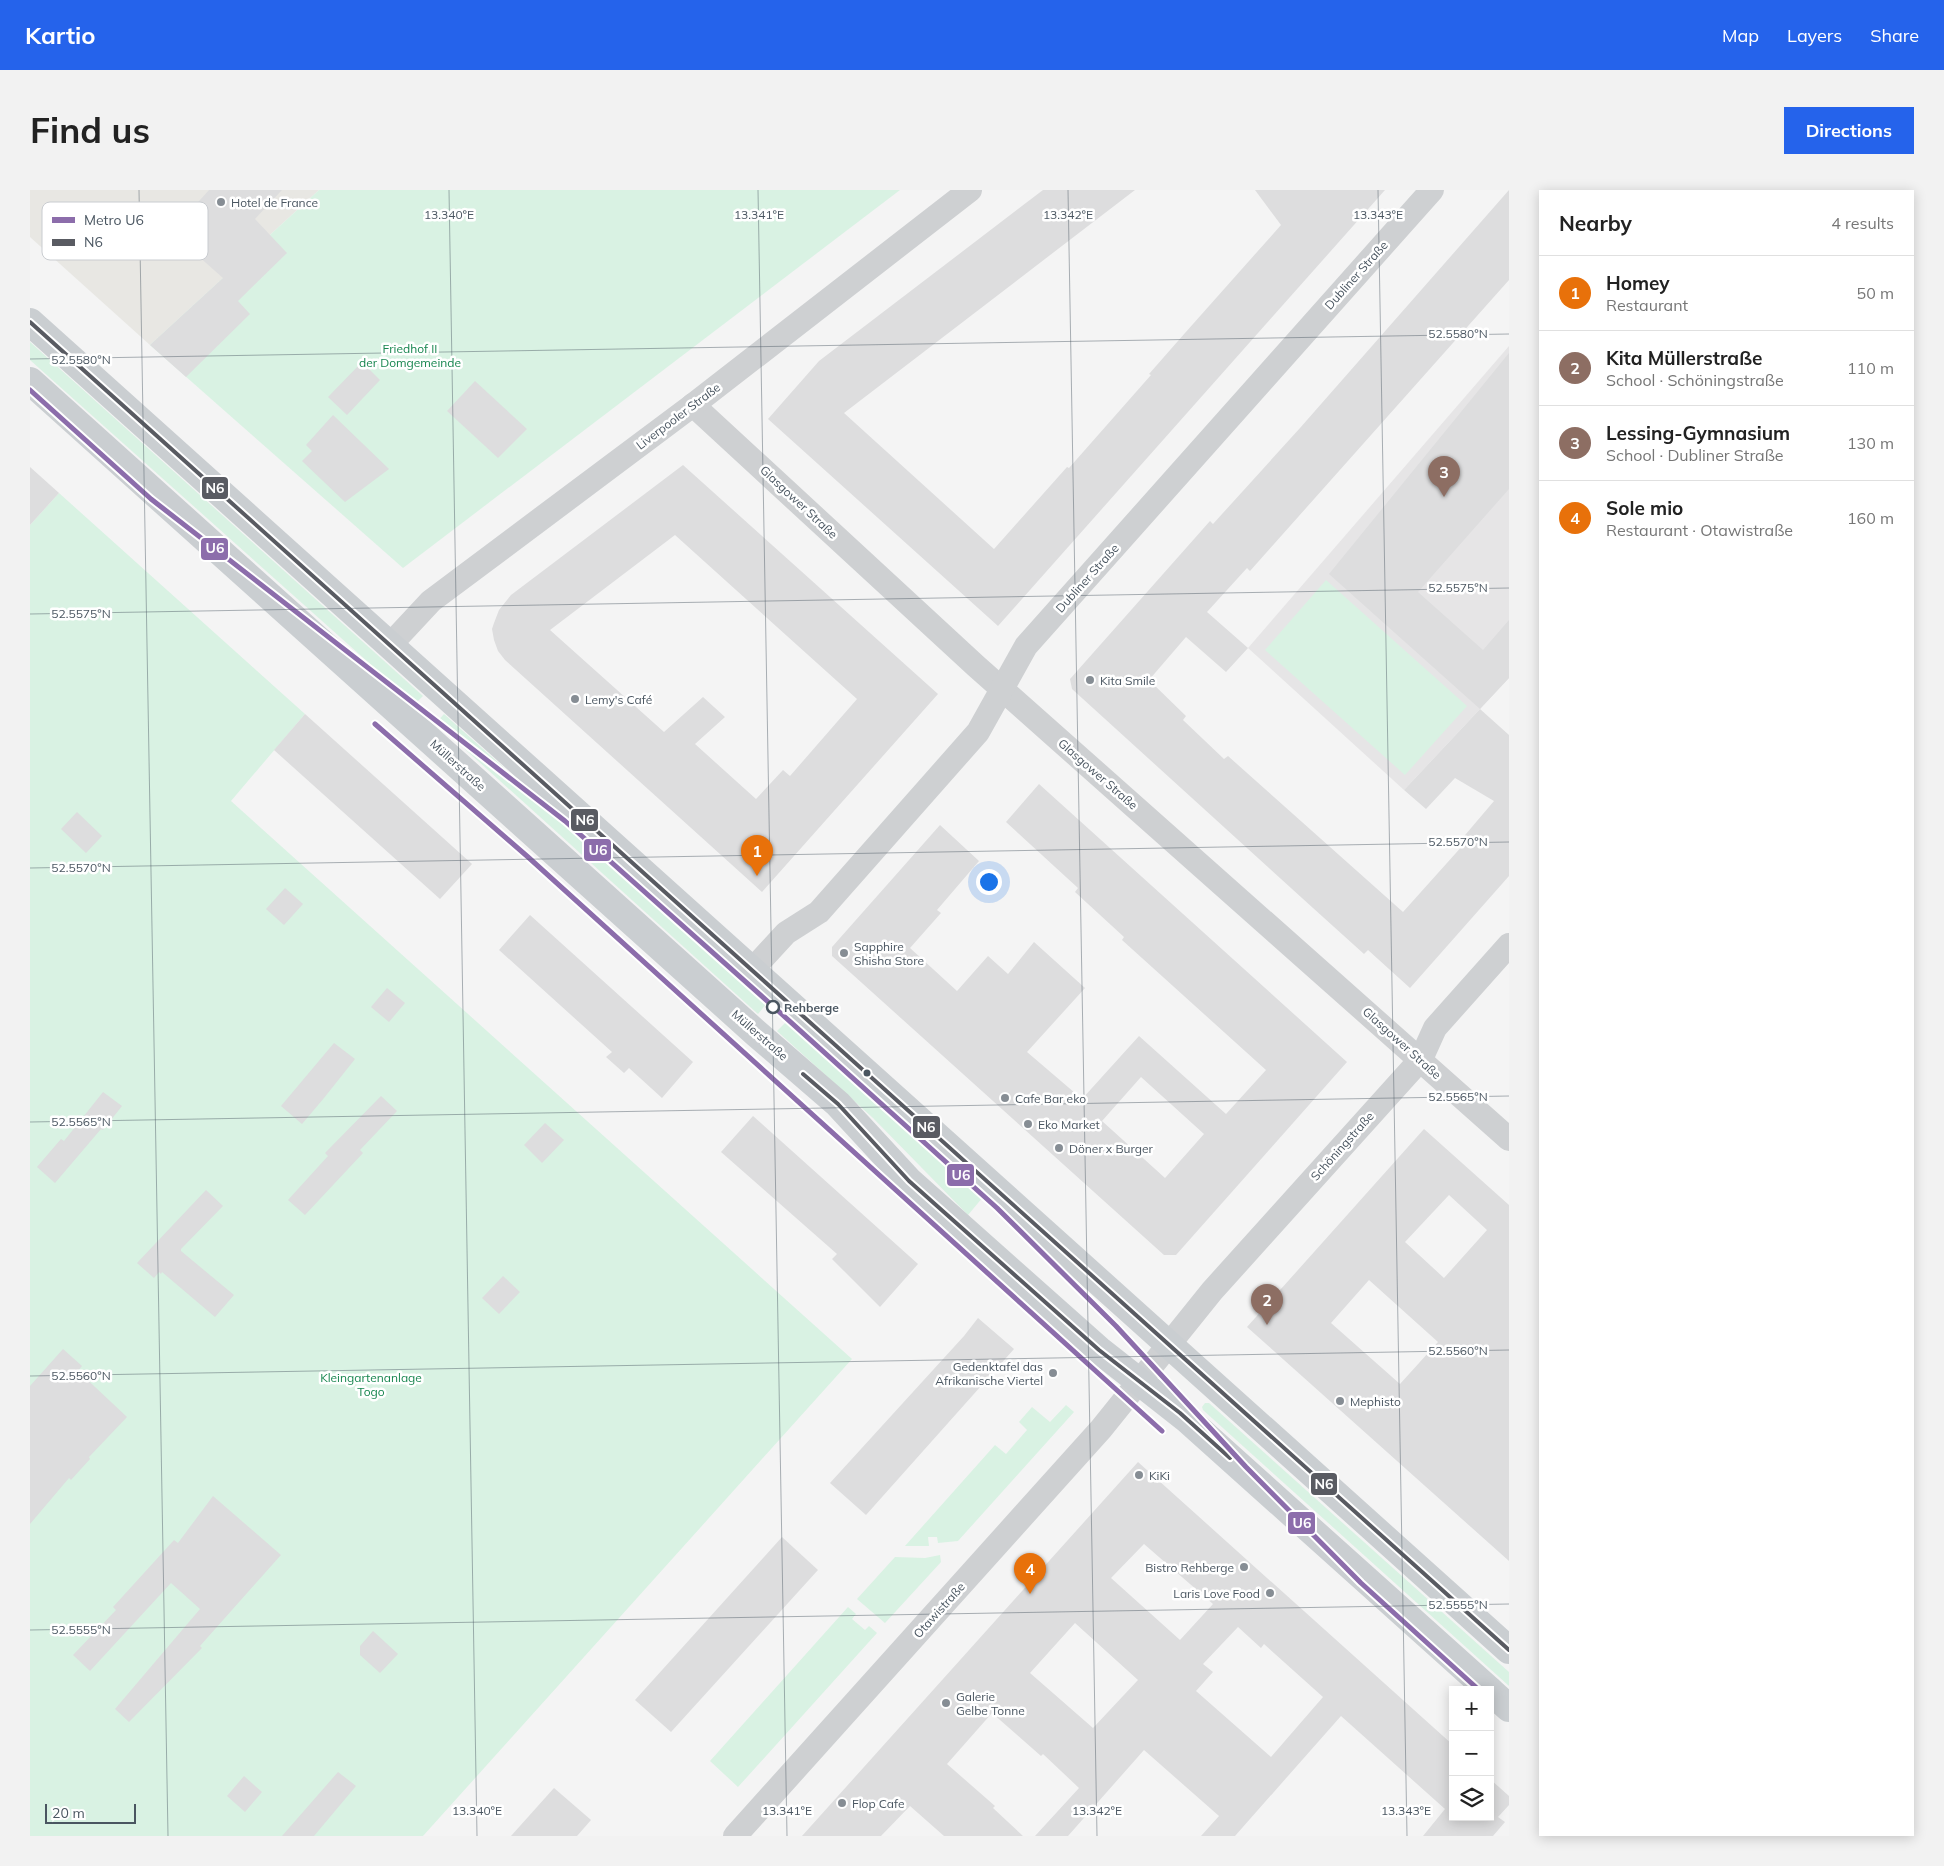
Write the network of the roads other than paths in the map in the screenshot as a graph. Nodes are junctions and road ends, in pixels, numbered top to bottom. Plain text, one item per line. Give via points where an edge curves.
1 (970, 190) edge
2 (1432, 190) edge
3 (30, 322) edge
4 (30, 380) edge
5 (693, 405) junction
6 (390, 645) junction
7 (1002, 689) junction
8 (1509, 945) edge
9 (752, 970) junction
10 (1421, 1059) junction
11 (1509, 1139) edge
12 (1168, 1344) junction
13 (1138, 1381) junction
14 (1509, 1650) edge
15 (1486, 1686) edge
16 (1494, 1694) edge
17 (1509, 1708) edge
18 (735, 1836) edge

1 - 5 street, Liverpooler Straße
2 - 7 street, Dubliner Straße via 1026,646
3 - 6 main road
4 - 13 main road, Müllerstraße via 838,1104 909,1181 1098,1350
5 - 6 street, Liverpooler Straße via 431,601
5 - 7 street, Glasgower Straße
6 - 9 main road
7 - 9 street, Dubliner Straße via 978,732 819,912 786,933
7 - 10 street, Glasgower Straße
8 - 10 street, Schöningstraße via 1435,1028
9 - 12 main road
10 - 11 street, Glasgower Straße
10 - 12 street, Schöningstraße
12 - 13 street, Schöningstraße
12 - 14 main road
13 - 15 main road, Müllerstraße via 1195,1426
13 - 18 street, Otawistraße via 1102,1429
16 - 17 main road, Müllerstraße

